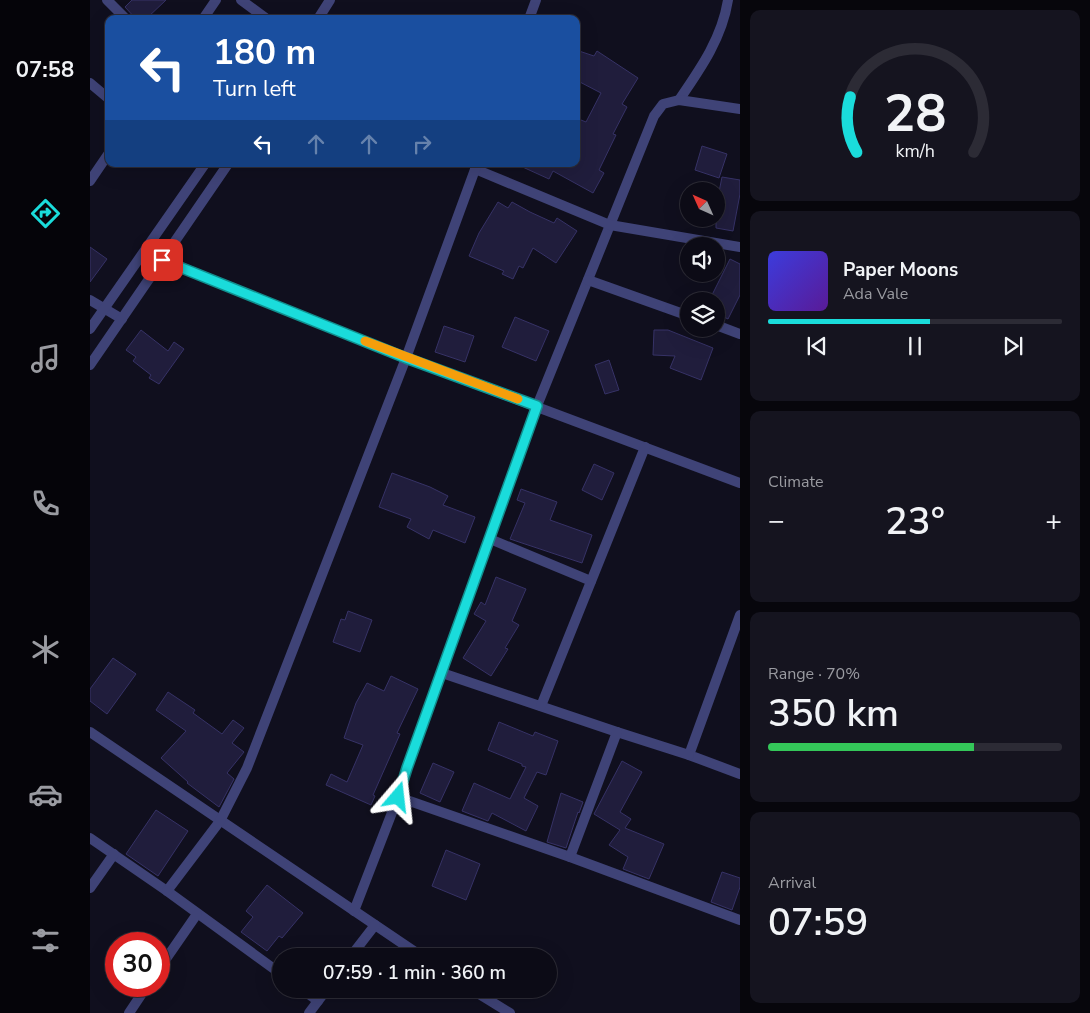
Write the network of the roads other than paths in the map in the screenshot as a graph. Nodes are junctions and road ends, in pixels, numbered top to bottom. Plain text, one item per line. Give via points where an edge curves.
1 (107, 0) edge
2 (216, 0) edge
3 (241, 0) edge
4 (330, 0) edge
5 (536, 0) edge
6 (728, 0) edge
7 (122, 15) edge
8 (205, 15) edge
9 (262, 15) edge
10 (321, 15) edge
11 (530, 15) edge
12 (90, 83) edge
13 (105, 96) edge
14 (679, 100) junction
15 (740, 109) edge
16 (105, 159) edge
17 (203, 167) edge
18 (226, 167) edge
19 (476, 167) edge
20 (478, 167) edge
21 (90, 180) edge
22 (176, 207) junction
23 (191, 217) junction
24 (610, 225) junction
25 (740, 247) edge
26 (162, 260) junction
27 (588, 280) junction
28 (90, 300) edge
29 (104, 308) junction
30 (680, 313) edge
31 (122, 319) junction
32 (725, 328) edge
33 (90, 329) edge
34 (740, 334) edge
35 (406, 358) junction
36 (90, 365) edge
37 (537, 406) junction
38 (645, 447) junction
39 (740, 483) edge
40 (490, 539) junction
41 (592, 581) junction
42 (740, 616) edge
43 (736, 636) edge
44 (442, 673) junction
45 (541, 706) junction
46 (90, 732) edge
47 (616, 732) junction
48 (689, 755) junction
49 (740, 774) edge
50 (398, 797) junction
51 (220, 821) junction
52 (90, 838) edge
53 (114, 854) junction
54 (570, 857) junction
55 (90, 888) edge
56 (167, 891) junction
57 (354, 911) junction
58 (197, 914) junction
59 (740, 920) edge
60 (375, 925) junction
61 (357, 948) edge
62 (409, 948) edge
63 (170, 954) edge
64 (272, 968) edge
65 (140, 997) edge
66 (315, 998) edge
67 (486, 998) edge
68 (318, 1000) joint
69 (129, 1013) edge
70 (309, 1013) edge
71 (510, 1013) edge

1 - 7 street
2 - 8 street
3 - 9 street
4 - 10 street
5 - 11 street
6 - 14 street via 725,18 708,58
12 - 13 street
14 - 15 street
14 - 24 street via 663,104 654,116
16 - 21 street
17 - 22 street
18 - 23 street
19 - 35 street
20 - 24 street
22 - 23 street
22 - 29 street
23 - 26 street
24 - 25 street
24 - 27 street
26 - 31 street
26 - 35 street
27 - 30 street
27 - 37 street
28 - 29 street
29 - 31 street
29 - 33 street
31 - 36 street
32 - 34 street
35 - 37 street
35 - 51 street via 247,768
37 - 38 street
37 - 40 street
38 - 39 street
38 - 41 street
40 - 41 street
40 - 44 street
41 - 45 street
42 - 43 street
43 - 48 street
44 - 45 street
44 - 50 street
45 - 47 street
46 - 51 street
47 - 48 street
47 - 54 street
48 - 49 street
50 - 54 street
50 - 57 street
51 - 56 street
51 - 57 street
52 - 53 street
53 - 55 street
53 - 56 street
54 - 59 street
56 - 58 street
57 - 60 street
58 - 63 street
58 - 64 street
60 - 61 street
60 - 62 street
65 - 69 street
66 - 68 street
67 - 71 street
68 - 70 street

